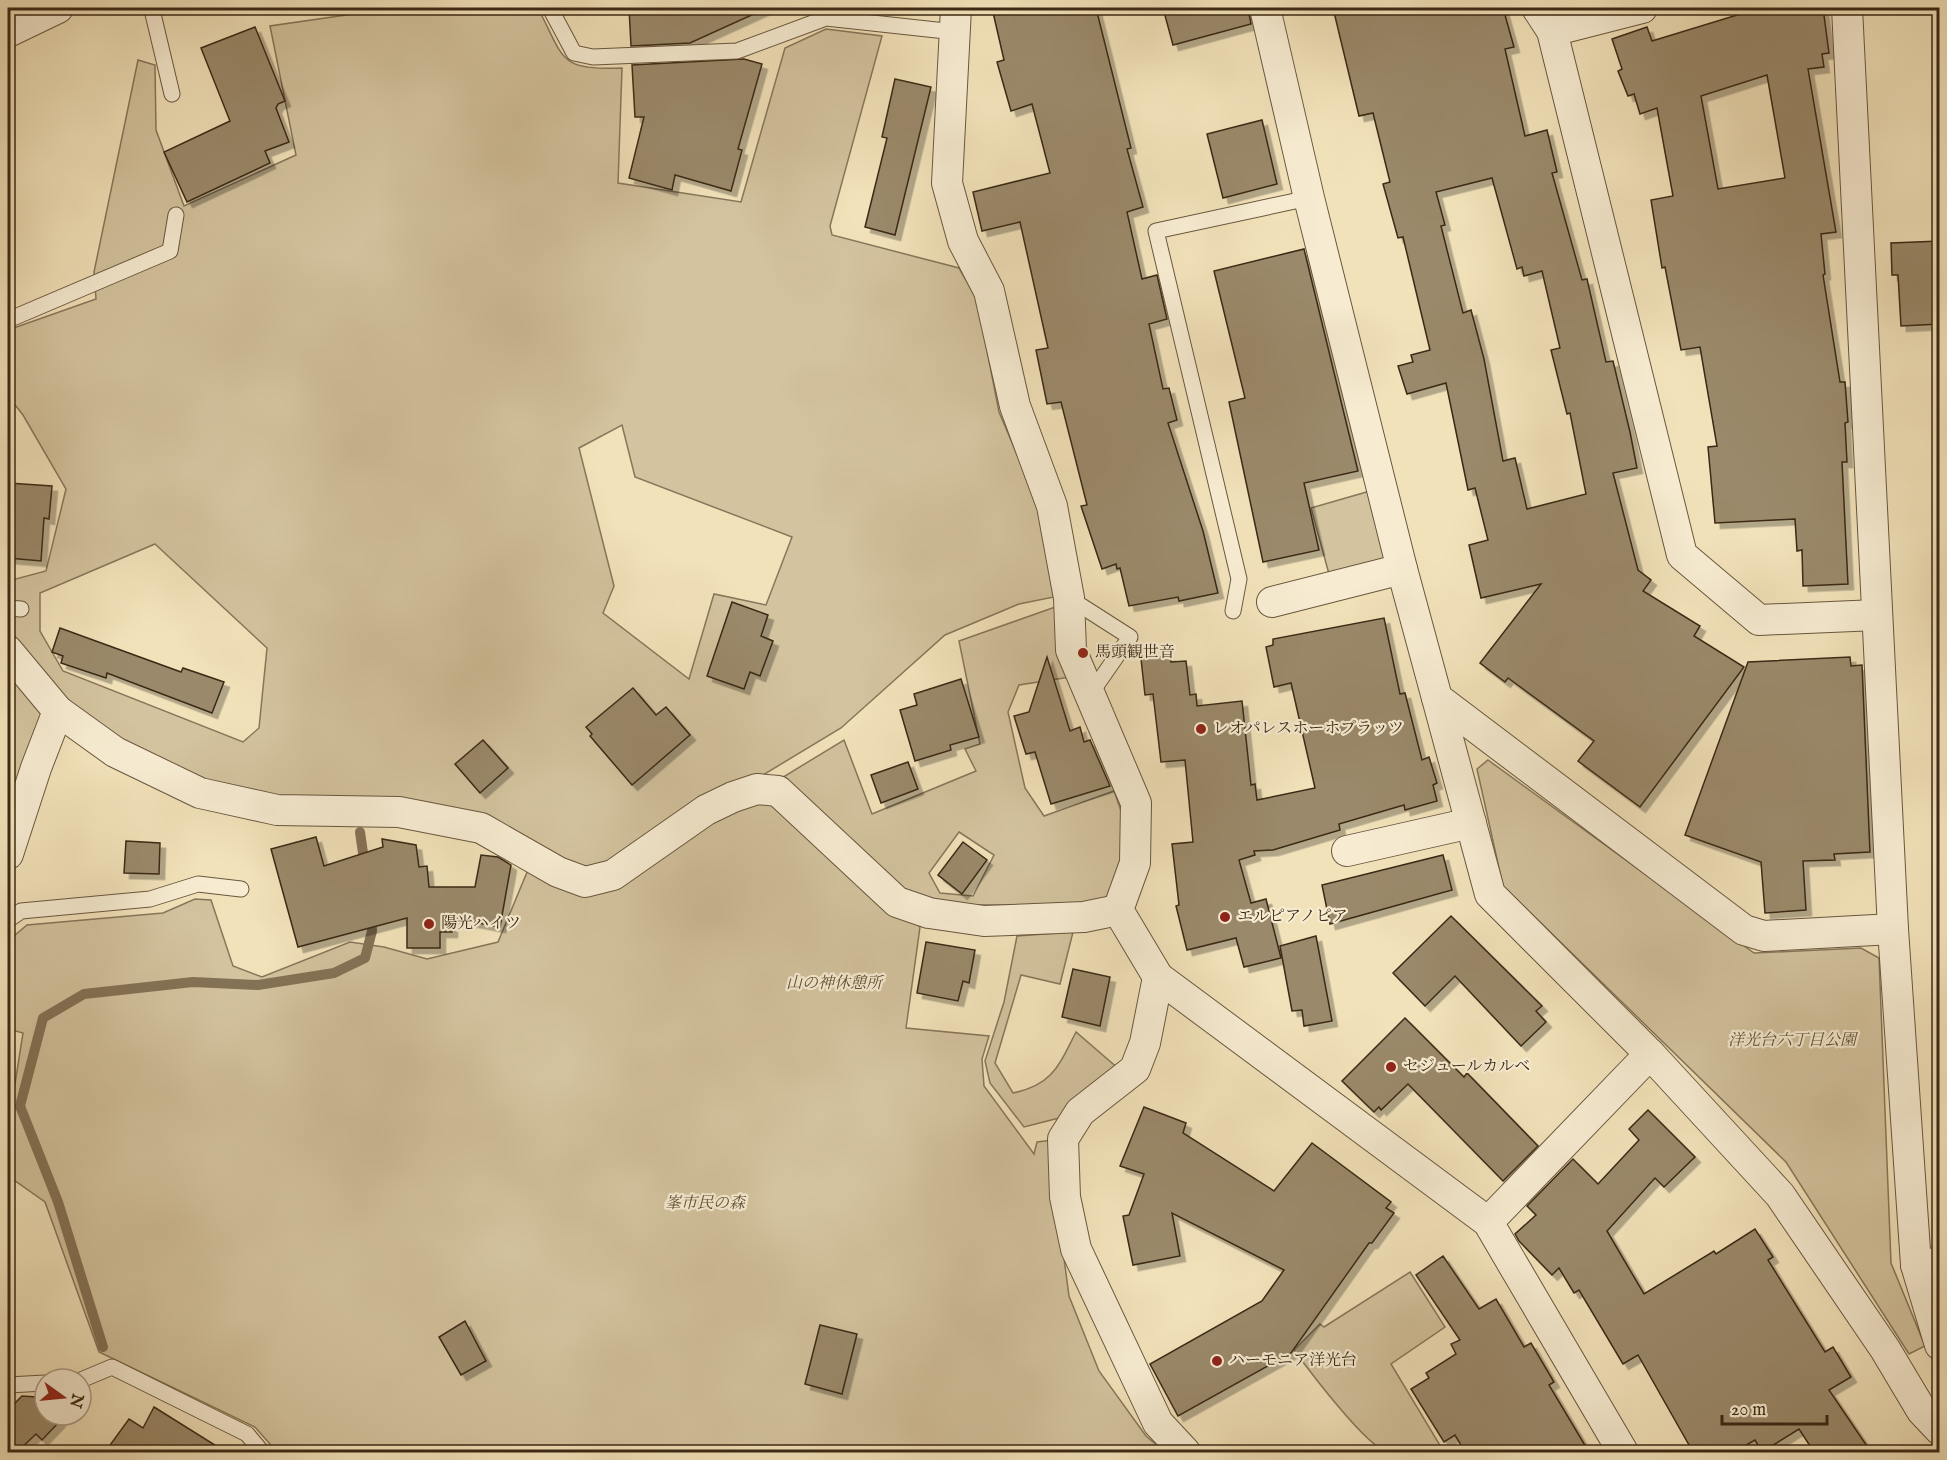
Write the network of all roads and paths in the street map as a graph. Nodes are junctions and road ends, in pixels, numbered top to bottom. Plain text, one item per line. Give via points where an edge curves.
1 (58, 8) edge
2 (154, 8) edge
3 (550, 8) edge
4 (1265, 8) edge
5 (1642, 8) edge
6 (1847, 8) edge
7 (1544, 19) edge
8 (955, 20) edge
9 (8, 32) edge
10 (172, 94) dead end
11 (1309, 198) junction
12 (176, 215) dead end
13 (8, 320) edge
14 (1402, 569) junction
15 (1069, 598) junction
16 (1272, 602) dead end
17 (1233, 611) dead end
18 (1877, 615) junction
19 (8, 651) edge
20 (1089, 696) junction
21 (1437, 698) junction
22 (58, 711) junction
23 (1471, 823) junction
24 (1347, 851) dead end
25 (8, 854) edge
26 (241, 889) dead end
27 (1118, 910) junction
28 (8, 920) edge
29 (1893, 929) junction
30 (1158, 977) junction
31 (1650, 1054) junction
32 (1488, 1222) junction
33 (1928, 1264) edge
34 (1940, 1345) edge
35 (93, 1375) edge
36 (33, 1383) edge
37 (8, 1384) edge
38 (1940, 1430) edge
39 (262, 1452) edge
40 (1185, 1452) edge
41 (1623, 1452) edge

1 - 9 street
2 - 10 lane
3 - 8 lane via 574,53 592,57 737,51 826,18
4 - 11 street
5 - 7 street
6 - 18 street
7 - 18 street via 1682,555 1759,620
8 - 15 street via 947,183 963,241 989,291 1015,406 1052,506
11 - 14 street
11 - 17 lane via 1156,231 1239,579
12 - 13 lane via 170,251
14 - 16 street
14 - 21 street
15 - 20 street via 1071,650
15 - 20 lane via 1130,637
18 - 29 street
19 - 22 street
20 - 27 street via 1136,803 1135,863
21 - 23 street
21 - 29 street via 1744,930 1764,936
22 - 25 street
22 - 27 street via 115,752 200,794 278,810 399,812 481,828 558,872 585,882 614,875 706,810 757,789 778,791 897,902 984,921 1084,917
23 - 24 street
23 - 31 street via 1490,894
26 - 28 lane via 198,884 150,899 21,911
27 - 30 street
29 - 33 street
30 - 32 street
30 - 40 street via 1145,1043 1135,1069 1080,1112 1064,1138 1065,1197 1076,1249 1158,1423
31 - 32 street
31 - 38 street via 1780,1195 1885,1349 1922,1411
32 - 41 street
33 - 34 street
35 - 39 lane via 112,1367 247,1434
36 - 37 lane

